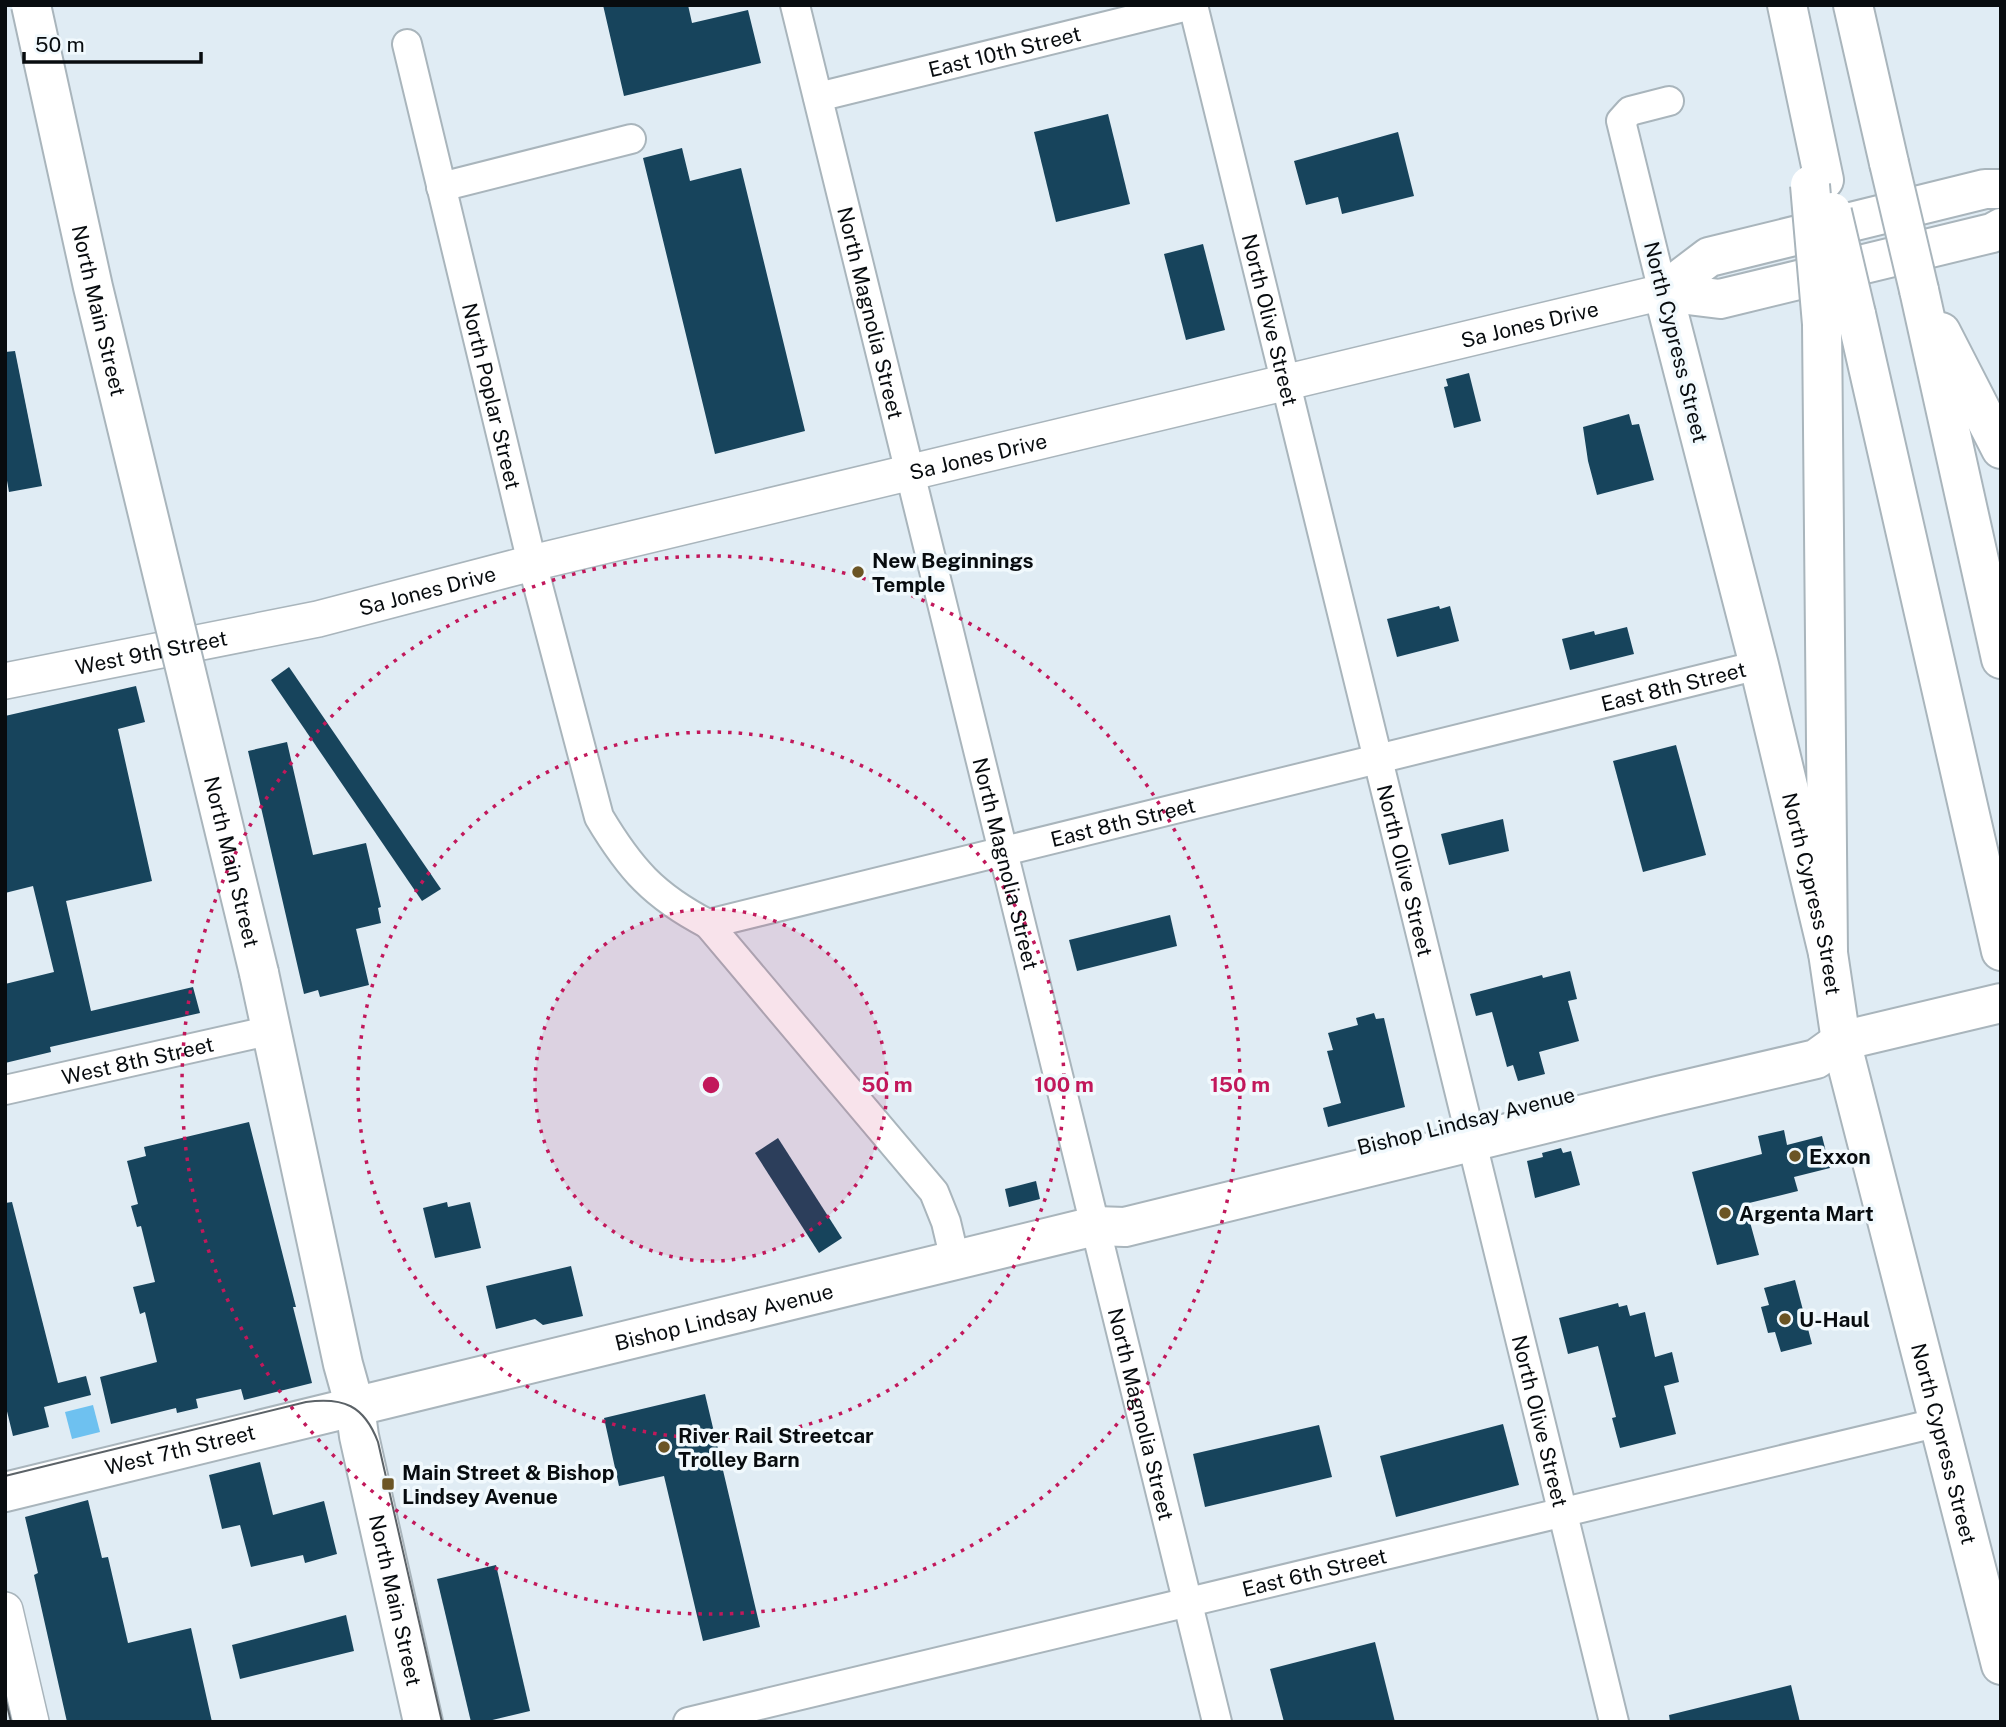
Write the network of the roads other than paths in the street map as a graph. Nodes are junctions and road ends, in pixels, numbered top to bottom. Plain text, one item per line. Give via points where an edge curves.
1 (31, 5) edge
2 (795, 5) edge
3 (1787, 5) edge
4 (1853, 5) edge
5 (1194, 10) edge
6 (407, 44) dead end
7 (818, 97) junction
8 (1669, 101) dead end
9 (631, 139) dead end
10 (441, 187) junction
11 (2001, 190) edge
12 (2001, 228) edge
13 (1919, 290) junction
14 (1663, 292) junction
15 (1839, 319) junction
16 (1286, 383) junction
17 (2001, 449) edge
18 (910, 473) junction
19 (532, 564) junction
20 (295, 624) joint
21 (2001, 659) edge
22 (1759, 665) junction
23 (5, 681) edge
24 (1376, 758) junction
25 (1002, 850) junction
26 (708, 924) junction
27 (1998, 940) edge
28 (1828, 953) junction
29 (2001, 1003) edge
30 (272, 1031) junction
31 (1841, 1041) junction
32 (5, 1090) edge
33 (1469, 1131) junction
34 (1095, 1226) junction
35 (955, 1261) junction
36 (355, 1407) junction
37 (1940, 1422) junction
38 (5, 1492) edge
39 (1563, 1512) junction
40 (1187, 1601) junction
41 (5, 1610) edge
42 (2001, 1665) edge
43 (31, 1722) edge
44 (423, 1722) edge
45 (688, 1722) edge
46 (1217, 1722) edge
47 (1614, 1722) edge

1 - 30 main road, North Main Street, bridge via 93,287
2 - 7 street, North Magnolia Street
3 - 15 main road, bridge via 1808,100
4 - 13 main road, bridge
5 - 7 street, East 10th Street
5 - 16 street, North Olive Street
6 - 10 street, North Poplar Street
7 - 18 street, North Magnolia Street
8 - 14 street, North Cypress Street via 1630,111 1621,121
9 - 10 street
10 - 19 street, North Poplar Street
11 - 14 main road, Sa Jones Drive via 1985,189 1710,257
12 - 14 main road, Sa Jones Drive via 1720,299
13 - 17 main road
13 - 21 main road
14 - 16 street, Sa Jones Drive
14 - 22 main road, North Cypress Street
15 - 27 main road
15 - 28 main road
16 - 18 street, Sa Jones Drive
16 - 24 street, North Olive Street
18 - 19 street, Sa Jones Drive
18 - 25 street, North Magnolia Street
19 - 20 street, Sa Jones Drive
19 - 26 street, North Poplar Street via 599,817 653,890
20 - 23 street, West 9th Street
22 - 24 street, East 8th Street
22 - 28 main road, North Cypress Street
24 - 25 street, East 8th Street
24 - 33 street, North Olive Street
25 - 26 street, East 8th Street
25 - 34 street, North Magnolia Street
26 - 35 street via 934,1192
28 - 31 main road, North Cypress Street
29 - 31 main road, Bishop Lindsay Avenue
30 - 32 street, West 8th Street
30 - 36 main road, North Main Street
31 - 33 main road, Bishop Lindsay Avenue via 1813,1032 1775,1041
31 - 37 main road, North Cypress Street
33 - 34 main road, Bishop Lindsay Avenue via 1121,1205
33 - 39 street, North Olive Street
34 - 35 main road, Bishop Lindsay Avenue
34 - 40 street, North Magnolia Street
35 - 36 main road, Bishop Lindsay Avenue
36 - 38 main road, West 7th Street
36 - 44 main road, North Main Street
37 - 39 street, East 6th Street
37 - 42 main road, North Cypress Street
39 - 40 street, East 6th Street
39 - 47 street, North Olive Street
40 - 45 street, East 6th Street
40 - 46 street, North Magnolia Street
41 - 43 street

